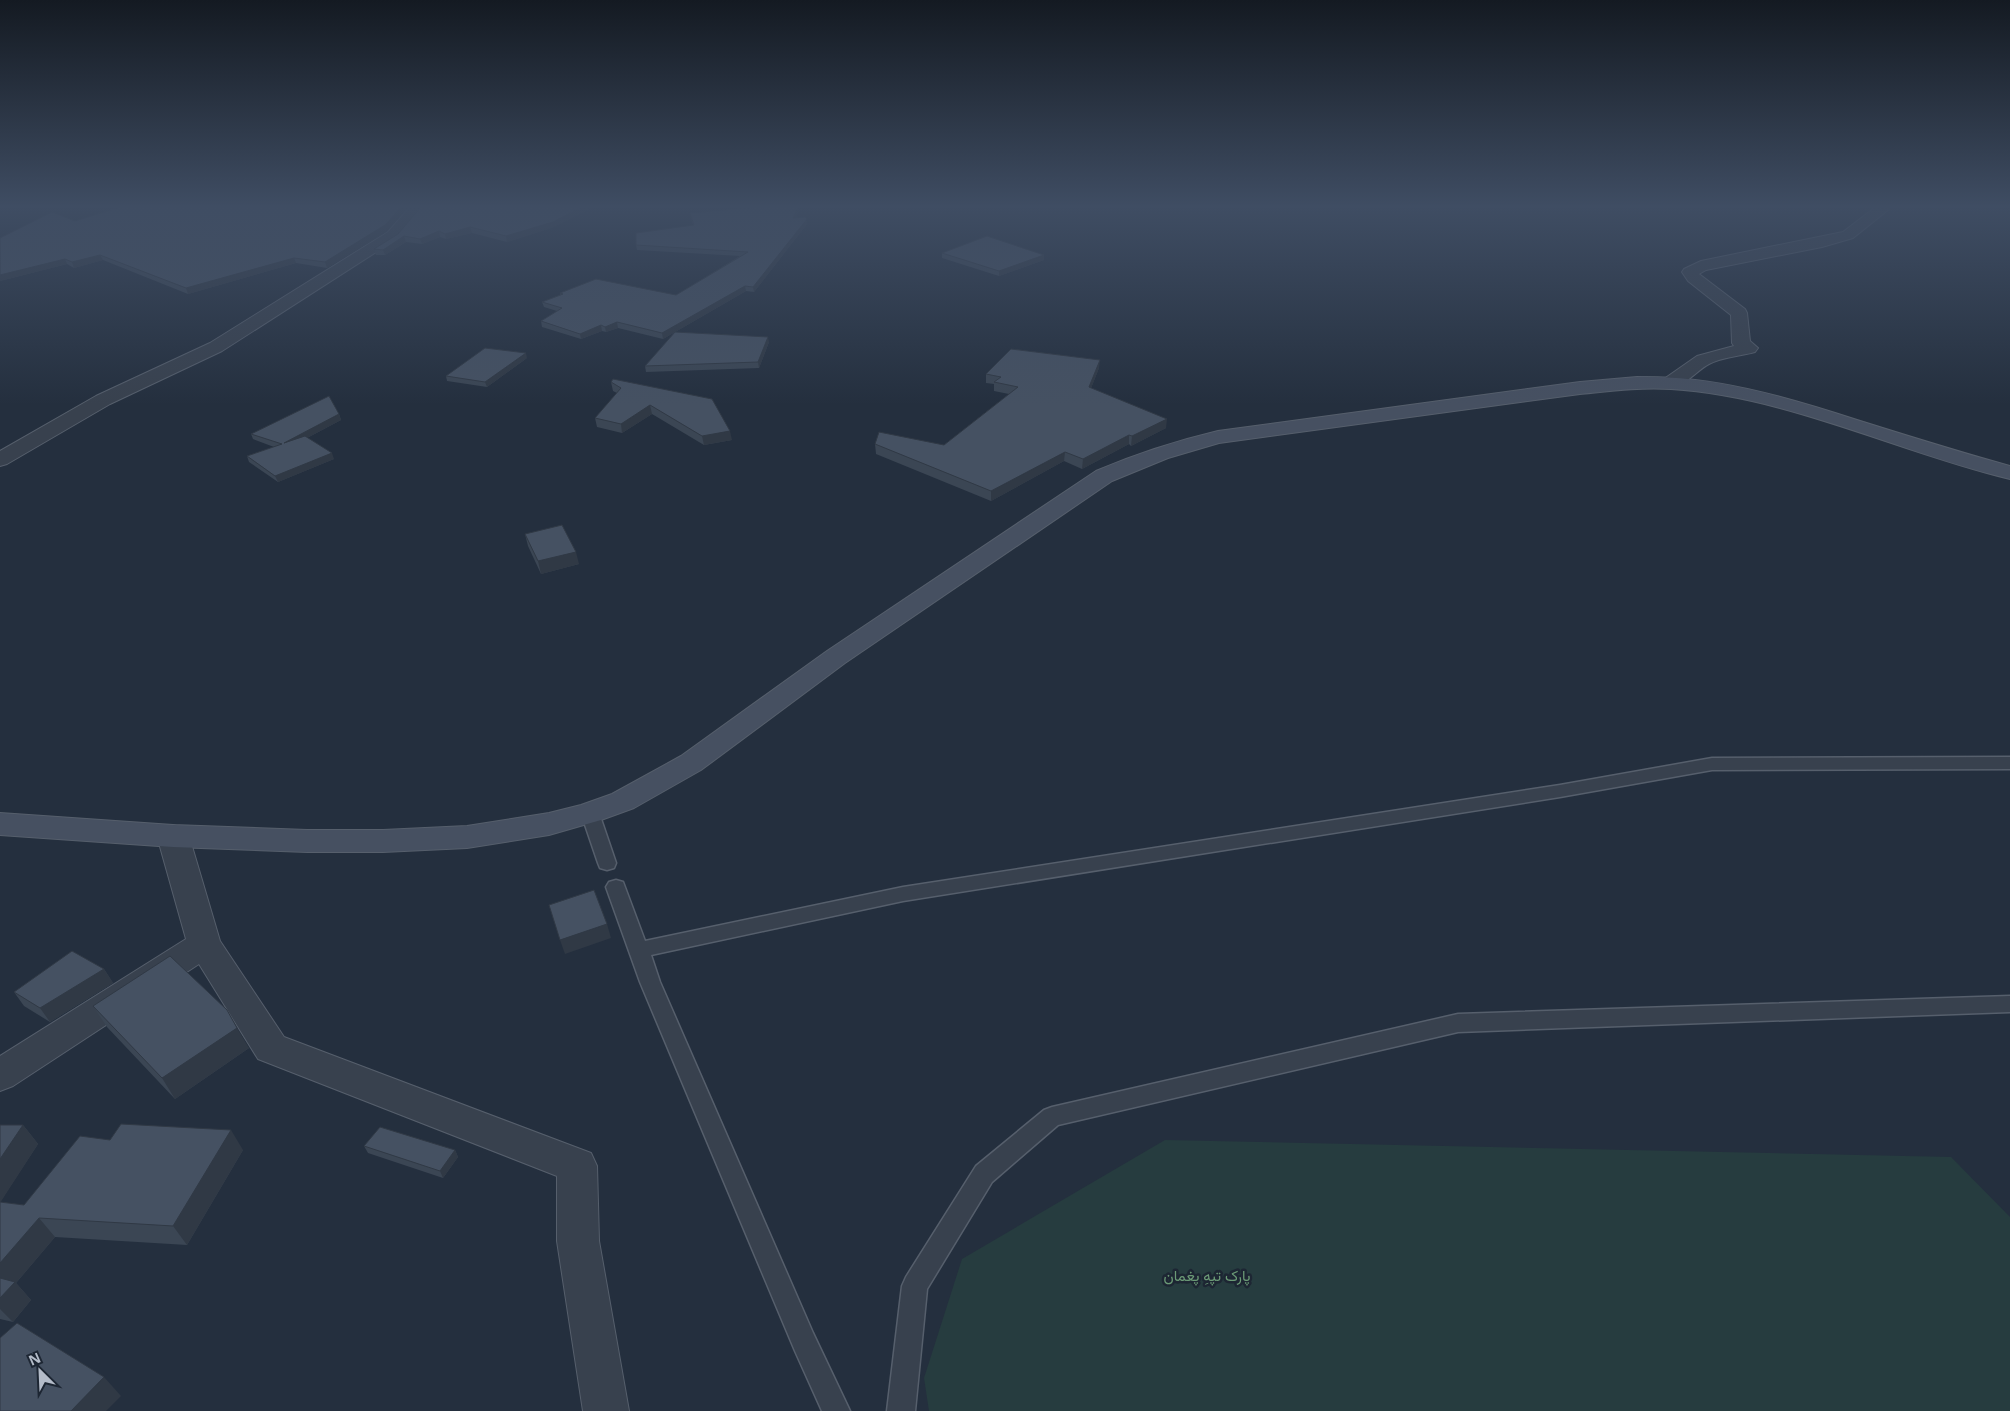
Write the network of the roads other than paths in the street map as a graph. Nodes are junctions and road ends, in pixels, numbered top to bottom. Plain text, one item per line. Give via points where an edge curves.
1 (334, 273) edge
2 (1691, 273) edge
3 (1671, 383) junction
4 (0, 460) edge
5 (2010, 473) edge
6 (2010, 763) edge
7 (590, 813) junction
8 (0, 824) edge
9 (173, 836) junction
10 (607, 863) dead end
11 (616, 887) dead end
12 (204, 944) junction
13 (639, 950) junction
14 (2010, 1004) edge
15 (0, 1074) edge
16 (606, 1411) edge
17 (836, 1411) edge
18 (901, 1411) edge

1 - 4 street via 216,347 103,400
2 - 3 street via 1739,313 1741,343 1749,348 1703,360
3 - 5 main road via 1724,390 1793,407
3 - 7 main road via 1580,388 1228,436 1136,461 1104,476 836,657 691,764 623,802
6 - 13 lane via 1712,764 1560,791 903,894
7 - 9 main road via 550,824 467,837 317,841
7 - 10 lane
8 - 9 main road
9 - 12 street
11 - 13 lane
12 - 15 street
12 - 16 street via 271,1048 577,1166 578,1241
13 - 17 lane
14 - 18 lane via 1458,1023 1052,1117 984,1174 915,1286

